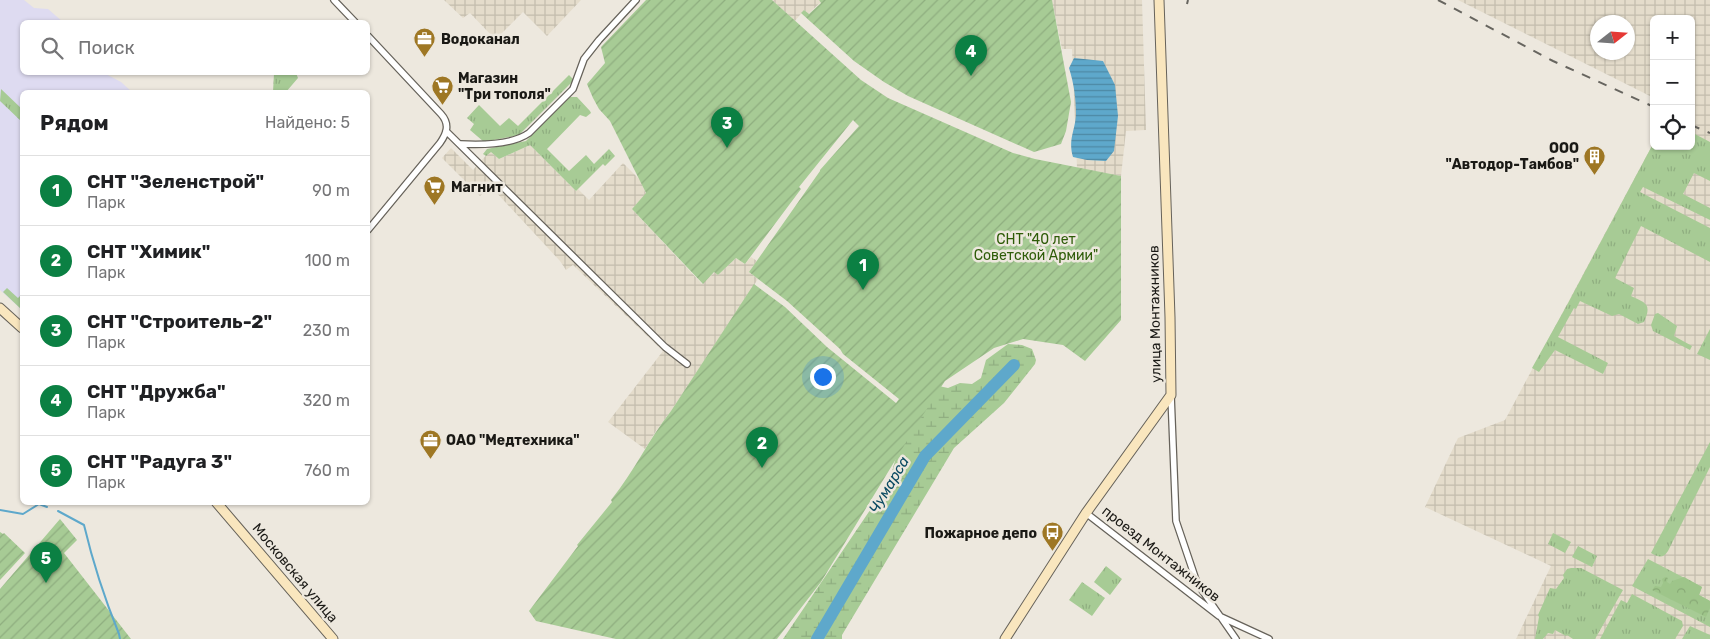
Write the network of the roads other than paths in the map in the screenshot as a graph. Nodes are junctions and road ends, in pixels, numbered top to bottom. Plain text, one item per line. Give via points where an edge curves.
1 (334, 0) edge
2 (636, 0) edge
3 (1159, 0) edge
4 (353, 20) edge
5 (370, 38) edge
6 (446, 131) junction
7 (460, 144) junction
8 (370, 228) edge
9 (0, 308) edge
10 (20, 326) edge
11 (687, 364) dead end
12 (1171, 395) junction
13 (219, 505) edge
14 (1086, 514) junction
15 (1219, 616) junction
16 (333, 639) edge
17 (1005, 639) edge
18 (1236, 639) edge
19 (1269, 639) edge

1 - 4 street
2 - 7 street via 584,58 573,89 529,133 521,138 488,145
3 - 12 main road, улица Монтажников
5 - 6 street via 444,117
6 - 7 street
6 - 8 street via 440,143
7 - 11 street via 665,347
9 - 10 main road
12 - 14 main road, проезд Монтажников
12 - 15 street, улица Монтажников via 1176,521 1197,583
13 - 16 main road, Московская улица
14 - 15 street, проезд Монтажников
14 - 17 main road, проезд Монтажников
15 - 18 street, улица Монтажников
15 - 19 street

